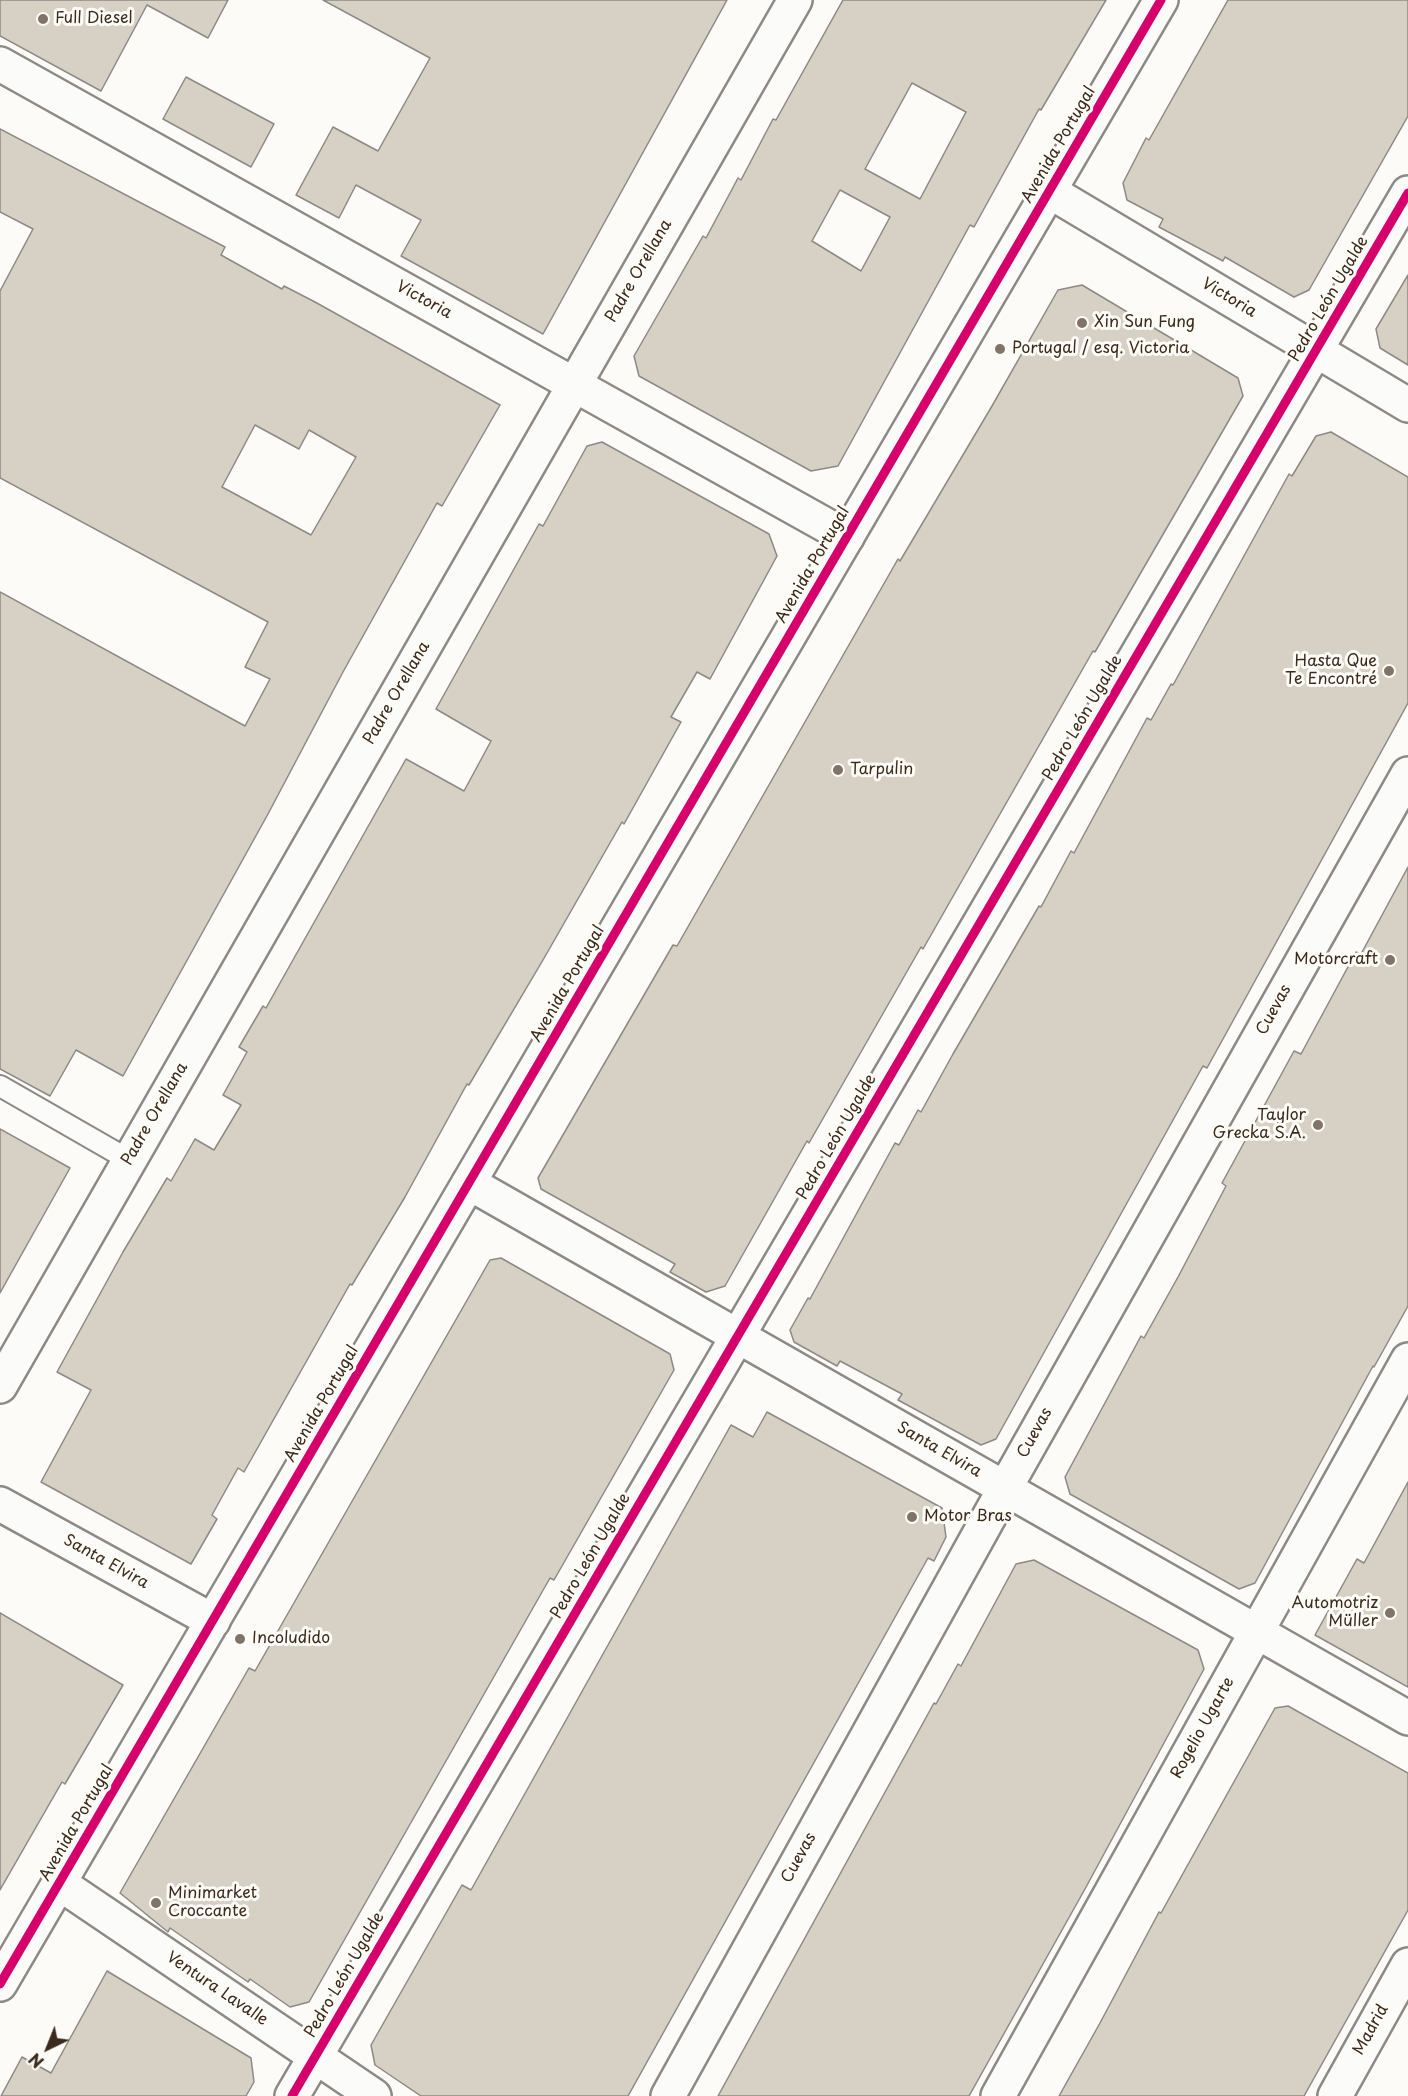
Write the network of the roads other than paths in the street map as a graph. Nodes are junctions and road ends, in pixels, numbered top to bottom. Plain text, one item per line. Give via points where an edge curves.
1 (795, 0) edge
2 (1161, 0) edge
3 (0, 64) edge
4 (1049, 191) junction
5 (1408, 193) edge
6 (1316, 350) junction
7 (574, 384) junction
8 (1408, 405) edge
9 (847, 537) junction
10 (1408, 774) edge
11 (0, 1086) edge
12 (129, 1160) junction
13 (469, 1183) junction
14 (738, 1336) junction
15 (1408, 1360) edge
16 (0, 1386) edge
17 (1005, 1488) junction
18 (0, 1504) edge
19 (213, 1621) junction
20 (1256, 1632) junction
21 (1408, 1718) edge
22 (59, 1883) junction
23 (1408, 1965) edge
24 (0, 1984) edge
25 (316, 2055) junction
26 (292, 2096) edge
27 (375, 2096) edge
28 (668, 2096) edge
29 (998, 2096) edge
30 (1335, 2096) edge

1 - 7 street, Padre Orellana
2 - 4 street, Avenida Portugal
3 - 7 street, Victoria
4 - 6 street, Victoria
4 - 9 street, Avenida Portugal
5 - 6 street, Pedro León Ugalde
6 - 8 street, Victoria
6 - 14 street, Pedro León Ugalde
7 - 9 street, Victoria
7 - 12 street, Padre Orellana
9 - 13 street, Avenida Portugal
10 - 17 street, Cuevas
11 - 12 lane
12 - 16 street, Padre Orellana
13 - 14 street, Santa Elvira
13 - 19 street, Avenida Portugal
14 - 17 street, Santa Elvira
14 - 25 street, Pedro León Ugalde
15 - 20 street, Rogelio Ugarte
17 - 20 street, Santa Elvira
17 - 28 street, Cuevas
18 - 19 street, Santa Elvira
19 - 22 street, Avenida Portugal
20 - 21 street, Santa Elvira
20 - 29 street, Rogelio Ugarte
22 - 24 street, Avenida Portugal
22 - 25 street, Ventura Lavalle
23 - 30 street, Madrid
25 - 26 street, Pedro León Ugalde
25 - 27 street, Ventura Lavalle

